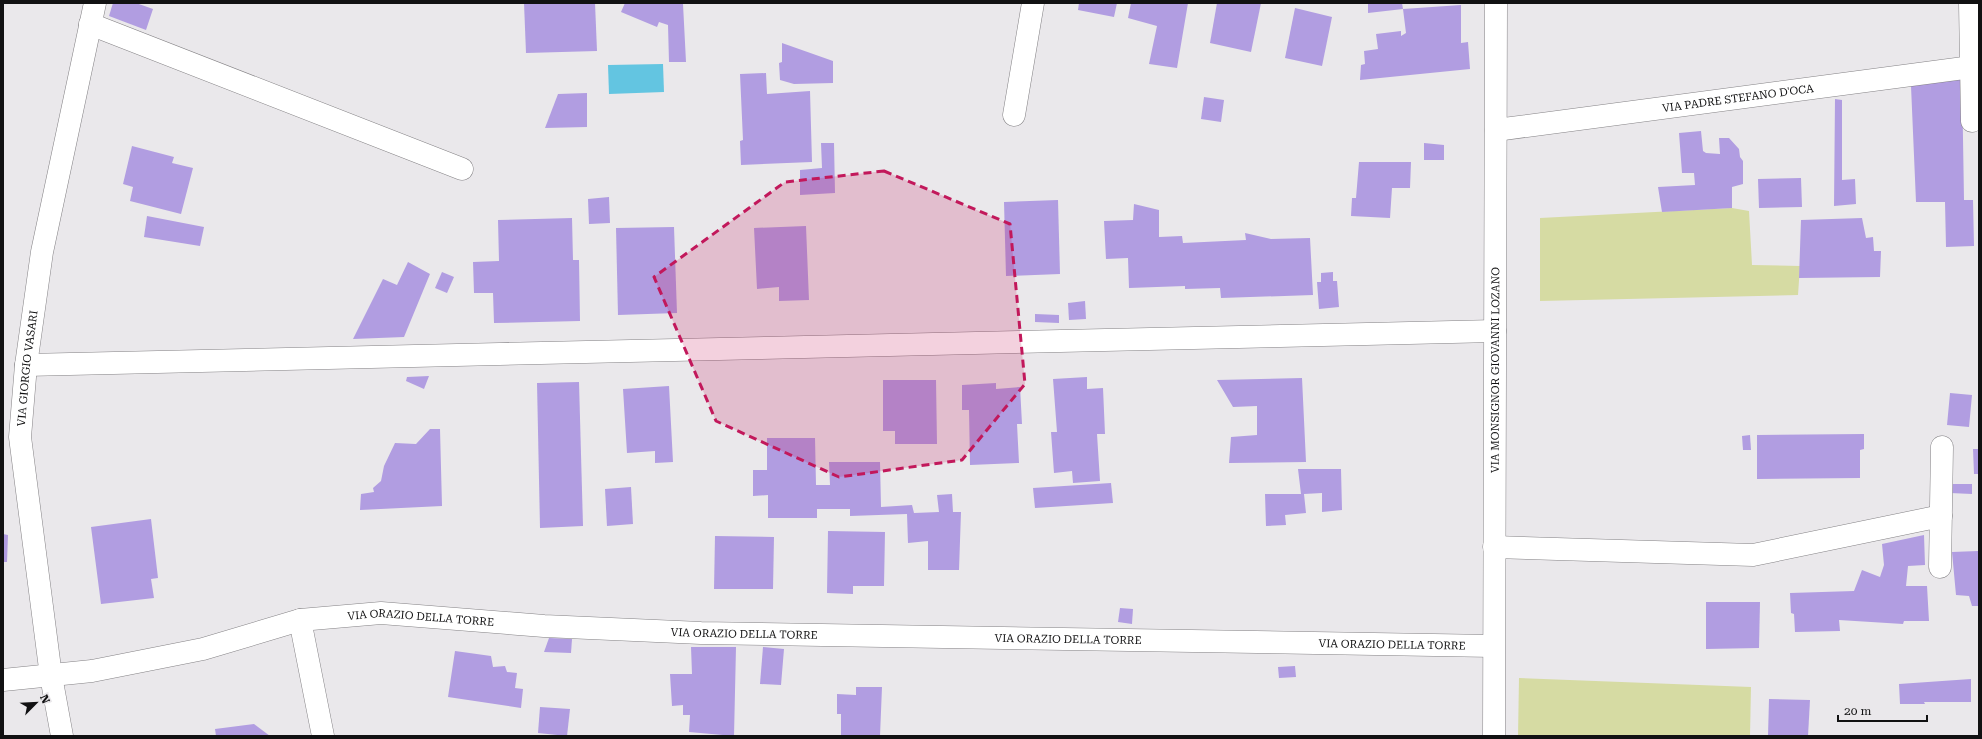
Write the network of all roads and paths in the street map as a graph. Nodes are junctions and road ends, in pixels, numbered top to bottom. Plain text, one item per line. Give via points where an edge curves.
1 (95, 3) edge
2 (1033, 3) edge
3 (1496, 3) edge
4 (1970, 3) edge
5 (90, 24) junction
6 (1975, 67) edge
7 (1014, 115) dead end
8 (1972, 121) dead end
9 (1496, 130) junction
10 (462, 169) dead end
11 (1495, 331) junction
12 (26, 365) junction
13 (1942, 447) dead end
14 (1941, 516) junction
15 (1494, 547) junction
16 (1940, 567) dead end
17 (300, 620) junction
18 (1493, 646) junction
19 (51, 676) junction
20 (3, 680) edge
21 (62, 736) edge
22 (323, 736) edge
23 (1494, 736) edge

1 - 5 street, VIA GIORGIO VASARI
2 - 7 street
3 - 9 street, VIA MONSIGNOR GIOVANNI LOZANO
4 - 6 street
5 - 10 street
5 - 12 street, VIA GIORGIO VASARI via 42,252
6 - 8 street
6 - 9 street, VIA PADRE STEFANO D'OCA
9 - 11 street, VIA MONSIGNOR GIOVANNI LOZANO
11 - 12 street
11 - 15 street, VIA MONSIGNOR GIOVANNI LOZANO
12 - 19 street, VIA GIORGIO VASARI via 20,437
13 - 14 street
14 - 15 street via 1753,556
14 - 16 street
15 - 18 street, VIA MONSIGNOR GIOVANNI LOZANO
17 - 18 street, VIA ORAZIO DELLA TORRE via 381,613 544,626 701,633
17 - 19 street, VIA ORAZIO DELLA TORRE via 203,649 92,672
17 - 22 street
18 - 23 street, VIA MONSIGNOR GIOVANNI LOZANO
19 - 20 street, VIA ORAZIO DELLA TORRE
19 - 21 street, VIA GIORGIO VASARI

